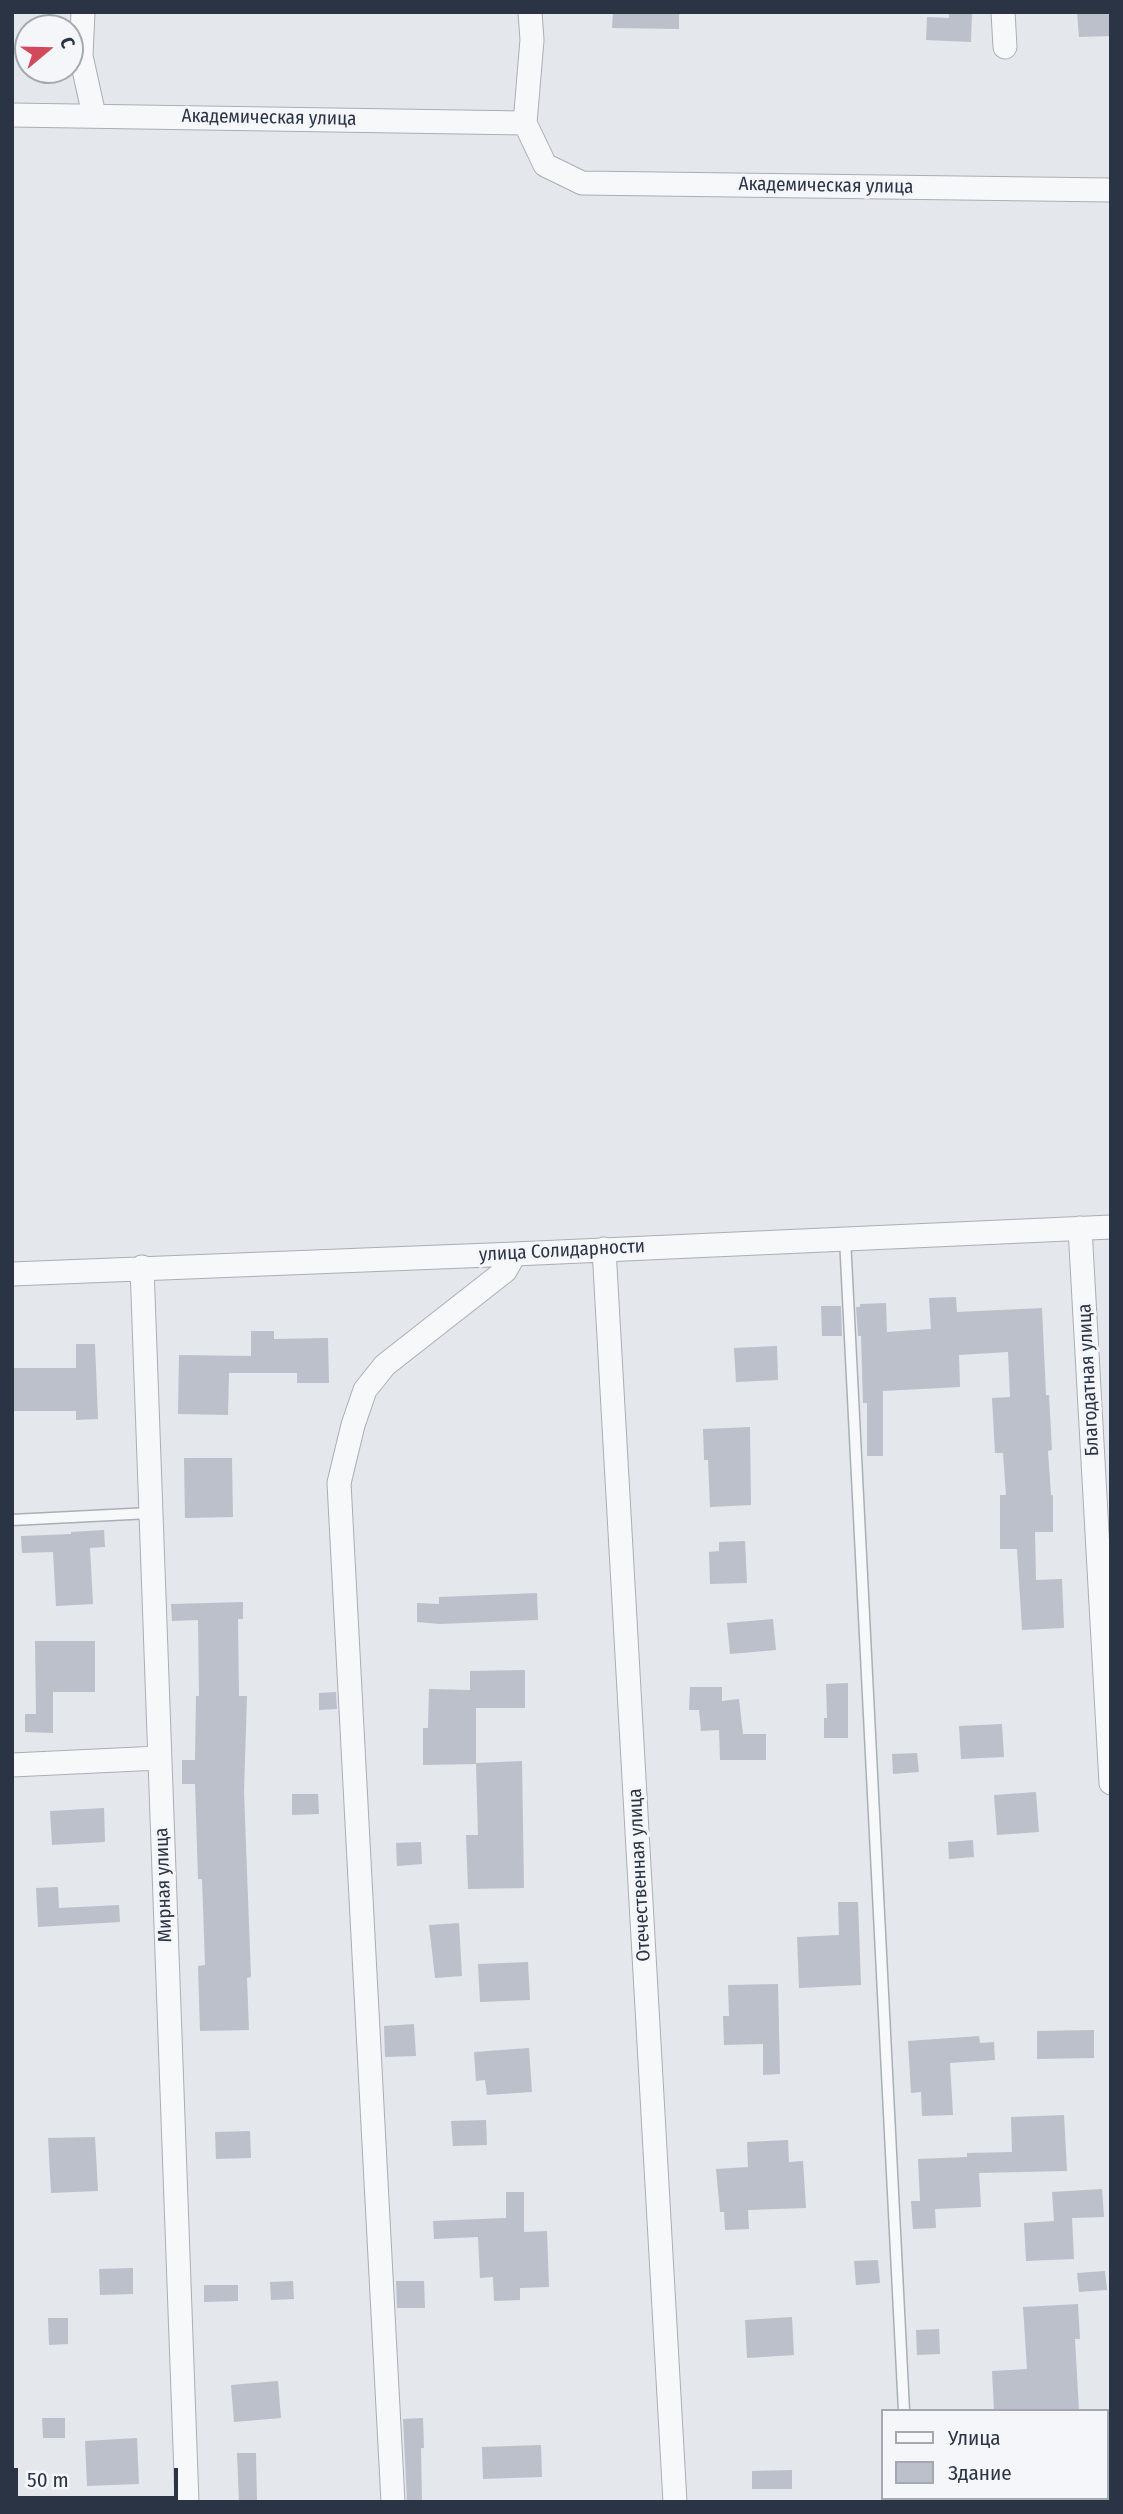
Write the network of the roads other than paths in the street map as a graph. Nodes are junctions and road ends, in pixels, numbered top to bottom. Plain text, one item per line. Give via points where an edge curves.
1 (83, 12) edge
2 (530, 12) edge
3 (1003, 12) edge
4 (1005, 47) dead end
5 (12, 115) edge
6 (94, 115) junction
7 (525, 123) junction
8 (1111, 190) edge
9 (1111, 1227) edge
10 (1080, 1228) junction
11 (845, 1238) junction
12 (604, 1249) junction
13 (515, 1254) junction
14 (142, 1267) junction
15 (12, 1274) edge
16 (1102, 1460) edge
17 (150, 1513) junction
18 (12, 1520) edge
19 (1109, 1718) edge
20 (159, 1758) junction
21 (12, 1765) edge
22 (1111, 1783) edge
23 (904, 2409) edge
24 (187, 2502) edge
25 (393, 2502) edge
26 (676, 2502) edge

1 - 6 street via 81,56
2 - 7 street
3 - 4 street
5 - 6 street, Академическая улица
6 - 7 street, Академическая улица
7 - 8 street, Академическая улица via 545,166 582,183
9 - 10 street, улица Солидарности
10 - 11 street, улица Солидарности
10 - 16 street, Благодатная улица
11 - 12 street, улица Солидарности
11 - 23 lane
12 - 13 street, улица Солидарности
12 - 26 street, Отечественная улица
13 - 14 street, улица Солидарности
13 - 25 street via 505,1271 385,1365 365,1390 339,1483
14 - 15 street, улица Солидарности
14 - 17 street, Мирная улица
16 - 19 street, Благодатная улица
17 - 18 lane
17 - 20 street, Мирная улица
19 - 22 street, Благодатная улица
20 - 21 street
20 - 24 street, Мирная улица

